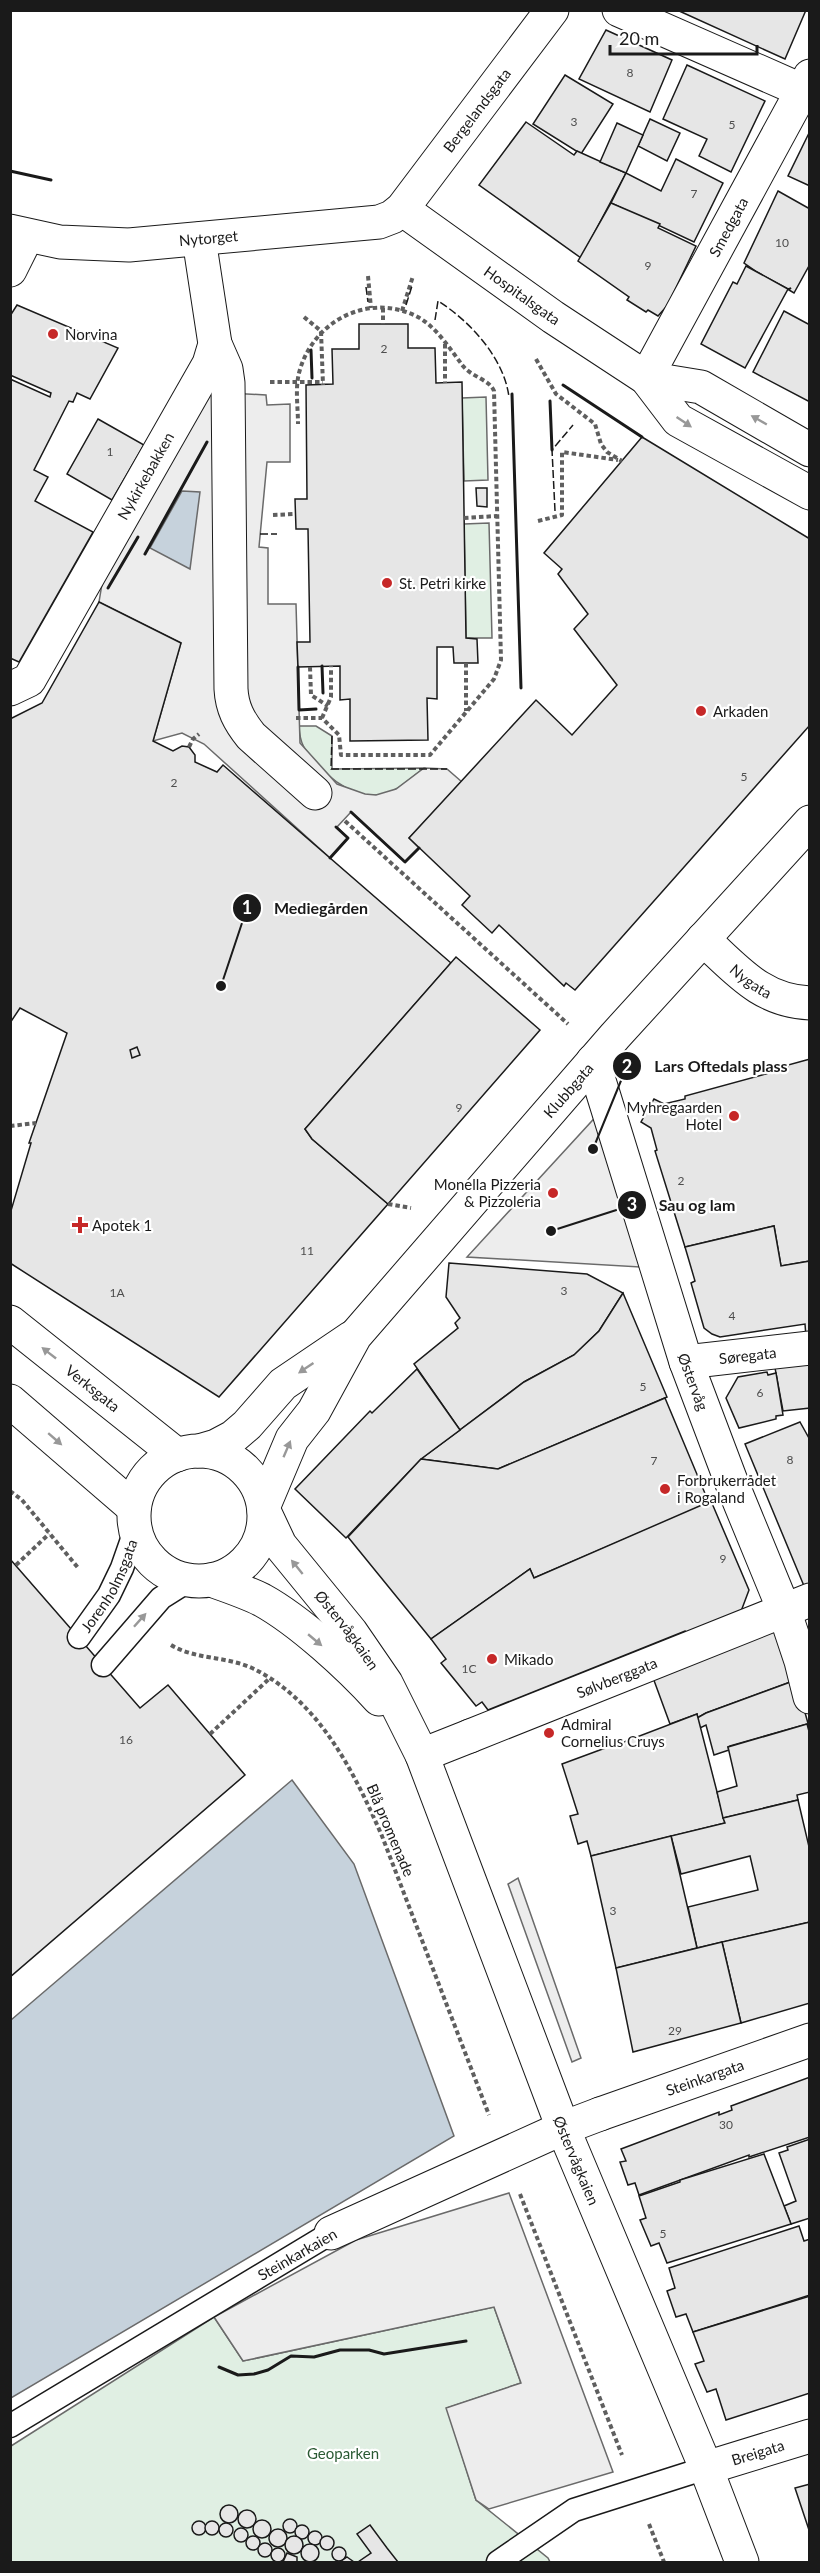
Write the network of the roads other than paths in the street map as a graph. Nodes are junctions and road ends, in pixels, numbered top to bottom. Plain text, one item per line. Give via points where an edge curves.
1 (552, 10) edge
2 (619, 10) edge
3 (807, 87) edge
4 (402, 209) junction
5 (19, 234) edge
6 (199, 239) junction
7 (10, 270) edge
8 (215, 344) junction
9 (646, 378) junction
10 (810, 450) edge
11 (810, 493) edge
12 (10, 688) edge
13 (315, 793) dead end
14 (810, 822) edge
15 (703, 939) junction
16 (810, 1003) edge
17 (593, 1061) junction
18 (10, 1323) edge
19 (355, 1336) junction
20 (810, 1348) edge
21 (686, 1362) junction
22 (10, 1401) edge
23 (188, 1453) junction
24 (264, 1507) junction
25 (135, 1520) junction
26 (199, 1580) junction
27 (797, 1605) edge
28 (79, 1637) dead end
29 (103, 1665) dead end
30 (810, 1697) edge
31 (422, 1755) junction
32 (810, 2040) edge
33 (600, 2114) joint
34 (563, 2128) junction
35 (331, 2233) joint
36 (10, 2426) edge
37 (810, 2436) edge
38 (706, 2468) junction
39 (498, 2562) edge
40 (742, 2562) edge

1 - 4 street, Bergelandsgata
2 - 3 street
3 - 9 street, Smedgata
4 - 6 street, Nytorget via 379,222
4 - 9 street, Hospitalsgata
5 - 6 street, Nytorget via 92,245
5 - 7 street
6 - 8 street, Nykirkebakken
8 - 12 street, Nykirkebakken via 205,373 29,680
8 - 13 street via 228,383 234,707 251,736
10 -> 9 street, Hospitalsgata via 701,387
9 -> 11 street, Hospitalsgata via 678,420
14 - 15 street, Klubbgata
15 - 16 street, Nygata via 765,992 784,1000
15 - 17 street, Klubbgata
17 - 19 street, Klubbgata
17 - 21 street, Østervåg
23 -> 18 street, Verksgata
19 -> 23 street, Klubbgata via 283,1384 233,1437
24 -> 19 street, Klubbgata via 292,1439 314,1411
20 - 21 street, Søregata
21 - 27 street, Østervåg
22 -> 25 street
23 - 24 street via 221,1455 236,1463 249,1475
23 - 25 street via 161,1463 148,1475 138,1491
24 - 26 street via 262,1532 255,1550 236,1569
31 -> 24 street, Østervågkaien via 386,1683 351,1632 280,1545
25 - 26 street via 142,1549 154,1564 170,1575
25 - 28 lane, Jorenholmsgata via 109,1595
29 -> 26 lane via 161,1598
26 -> 31 street, Østervågkaien via 260,1599 278,1610 370,1689
27 - 30 street, Østervåg via 801,1660
27 - 31 street, Sølvberggata
31 - 34 street, Østervågkaien
32 - 33 street, Steinkargata
33 - 34 street, Steinkarkaien
34 - 35 street, Steinkarkaien
34 - 38 street, Østervågkaien
35 - 36 lane, Steinkarkaien
37 - 38 street, Breigata
38 - 39 lane via 574,2510
38 - 40 street, Østervågkaien

